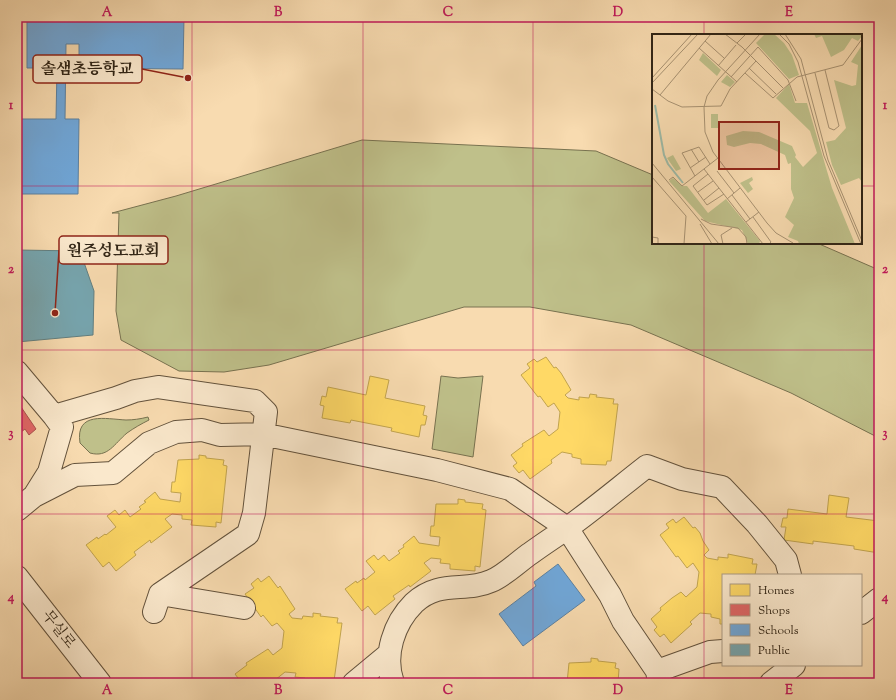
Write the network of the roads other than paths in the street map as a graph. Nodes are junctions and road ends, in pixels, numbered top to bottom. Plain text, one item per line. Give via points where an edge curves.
1 (17, 372) edge
2 (54, 416) junction
3 (262, 434) junction
4 (34, 496) junction
5 (17, 510) edge
6 (567, 528) junction
7 (790, 574) edge
8 (17, 577) edge
9 (879, 599) edge
10 (244, 608) dead end
11 (862, 612) edge
12 (722, 651) edge
13 (389, 654) junction
14 (793, 666) edge
15 (658, 677) edge
16 (100, 683) edge
17 (354, 683) edge
18 (393, 683) edge
19 (771, 683) edge

1 - 2 street
2 - 3 street via 135,391 158,387 254,401 266,412
2 - 4 street via 62,427 49,472
3 - 4 street via 220,435 202,430 176,432 149,443 113,473 75,476
3 - 6 street via 438,470 510,489
3 - 10 street via 254,513 248,534 157,603
4 - 5 street
6 - 7 street via 647,466 682,479 722,487 786,560
6 - 13 street via 492,581 470,586 448,586 431,592 415,602 401,618
6 - 15 street
8 - 16 street, 무실로
9 - 11 street
12 - 15 street via 710,652
13 - 17 street
13 - 18 street
14 - 19 street

